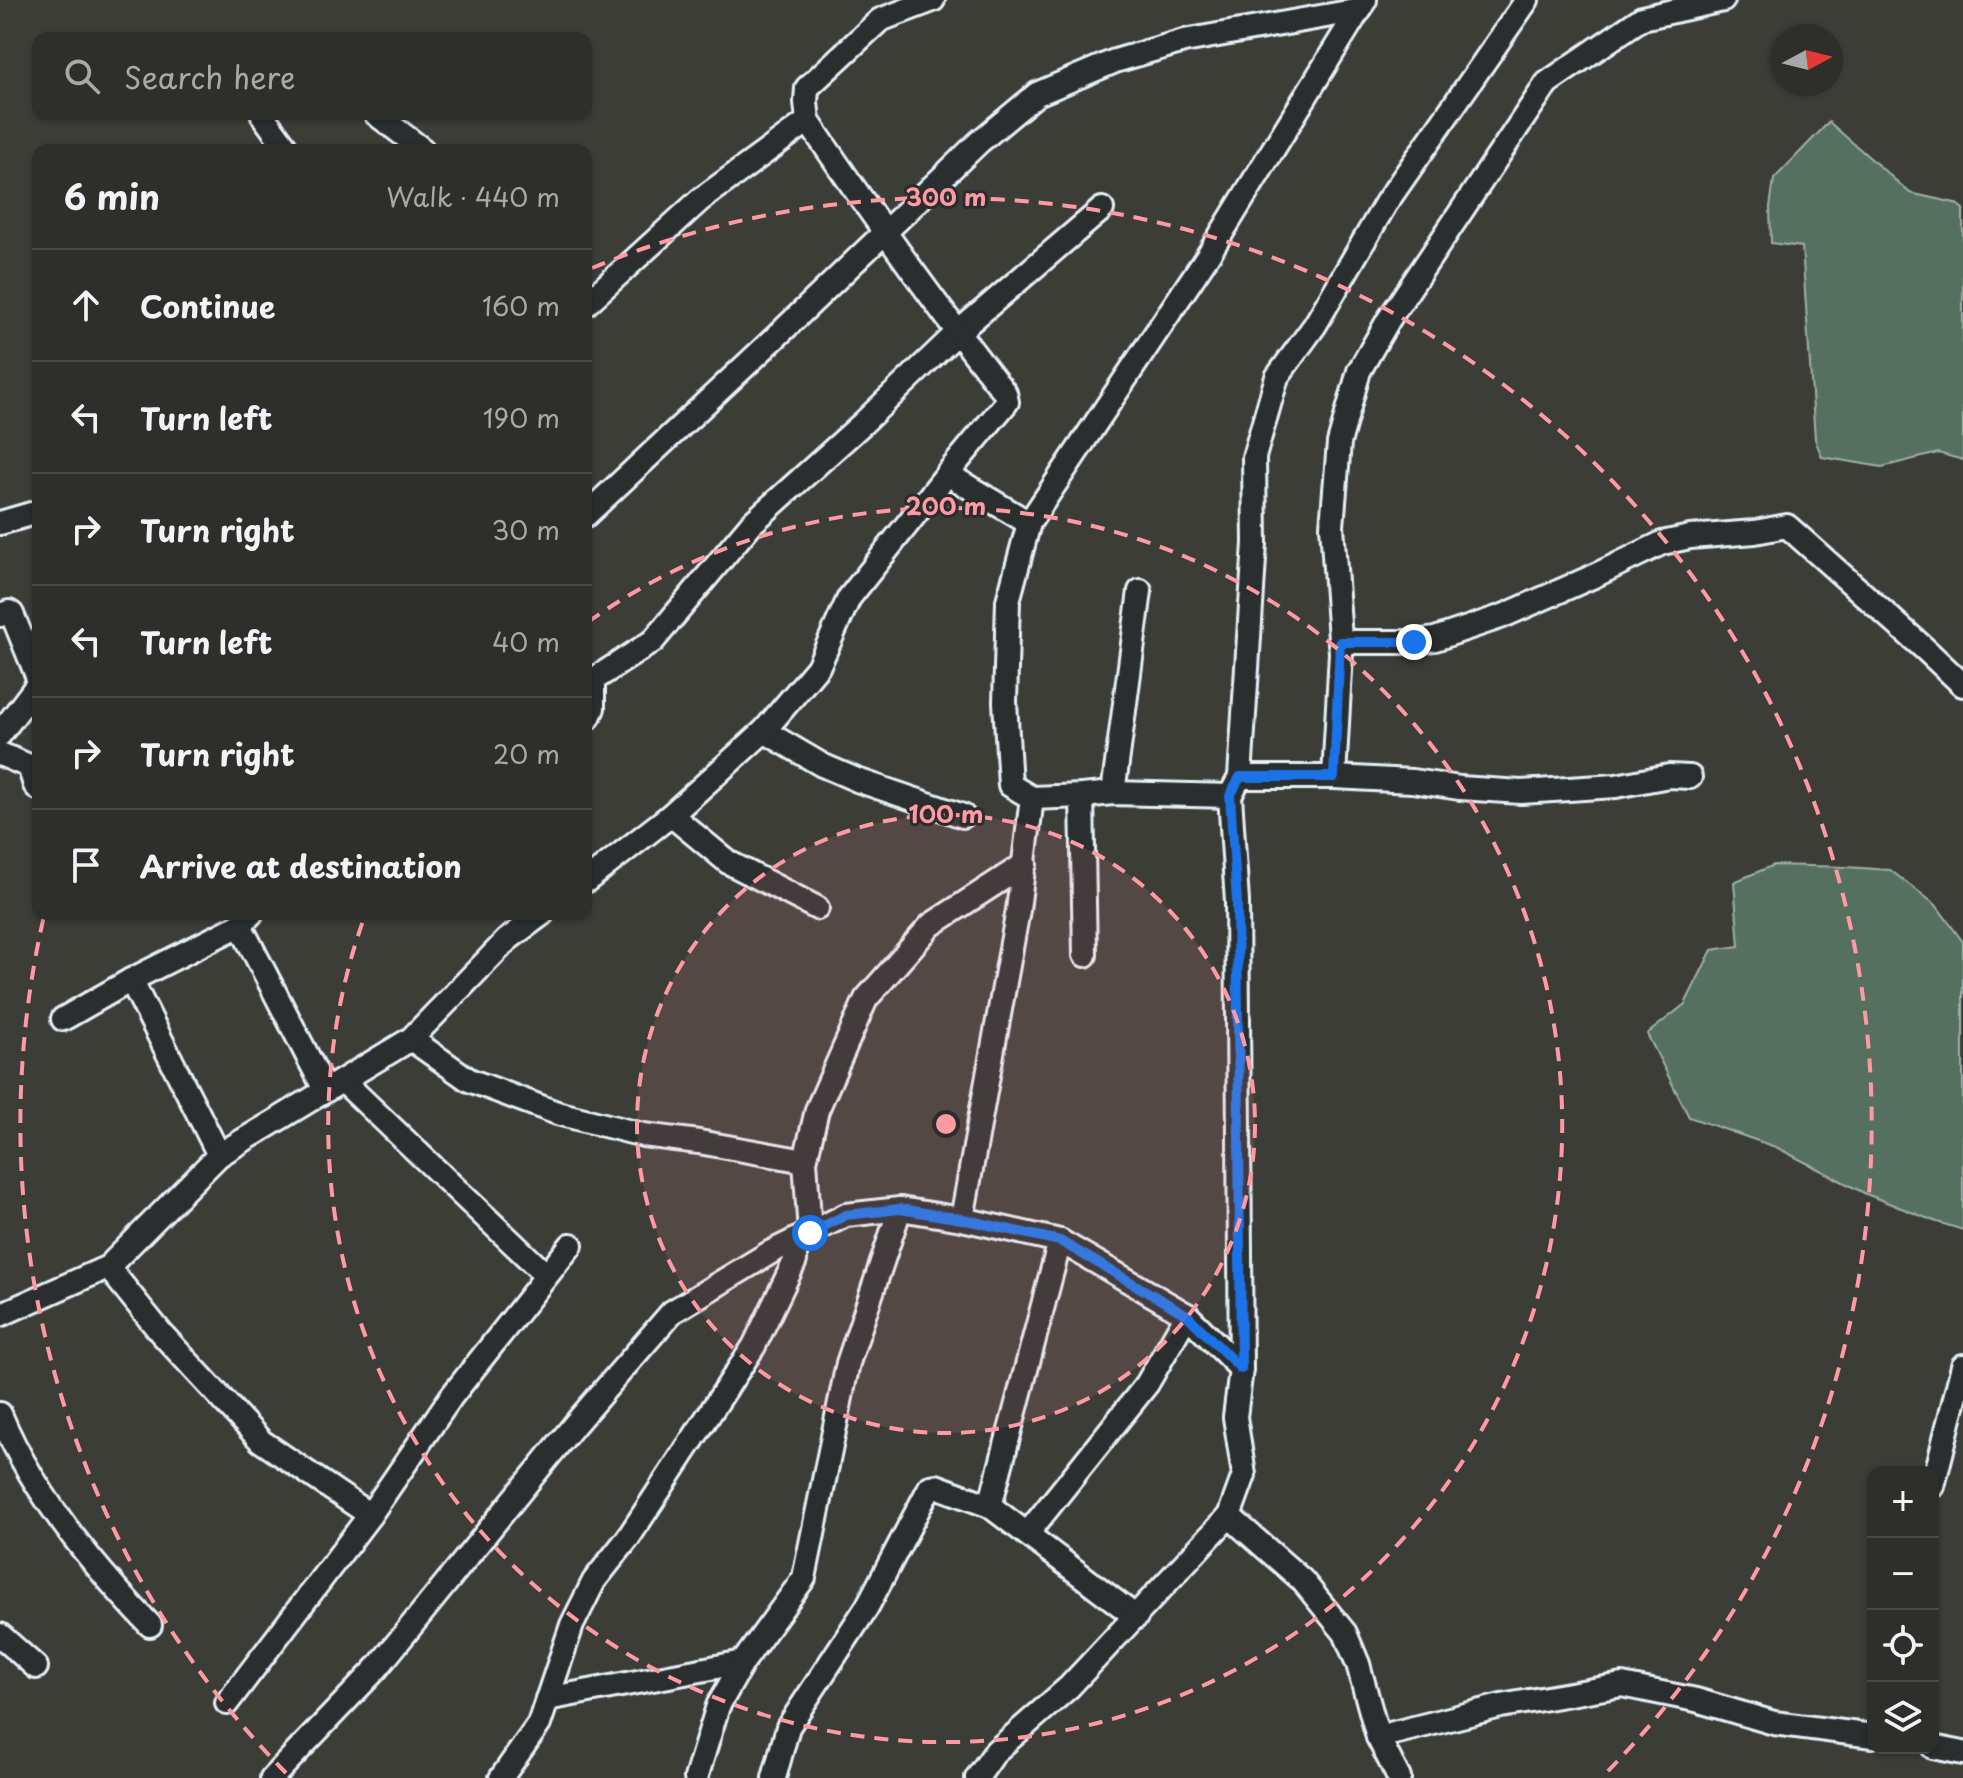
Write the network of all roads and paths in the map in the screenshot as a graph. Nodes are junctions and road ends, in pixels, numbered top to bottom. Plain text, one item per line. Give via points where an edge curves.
1 (933, 0) edge
2 (1527, 0) edge
3 (1723, 0) edge
4 (1363, 5) edge
5 (266, 120) edge
6 (384, 120) edge
7 (808, 121) junction
8 (284, 144) edge
9 (415, 144) edge
10 (1102, 209) dead end
11 (884, 232) junction
12 (592, 297) edge
13 (957, 333) junction
14 (947, 474) junction
15 (592, 509) edge
16 (32, 514) edge
17 (0, 523) edge
18 (1029, 523) junction
19 (1140, 591) dead end
20 (0, 615) edge
21 (1340, 642) junction
22 (32, 666) edge
23 (592, 675) edge
24 (1963, 685) edge
25 (32, 689) edge
26 (764, 731) junction
27 (0, 734) edge
28 (0, 754) edge
29 (32, 776) edge
30 (1334, 777) junction
31 (1690, 777) dead end
32 (1235, 786) junction
33 (1113, 793) junction
34 (1082, 796) junction
35 (1032, 798) junction
36 (671, 815) junction
37 (963, 816) dead end
38 (1025, 864) junction
39 (592, 876) edge
40 (817, 908) dead end
41 (244, 920) edge
42 (247, 920) edge
43 (534, 920) edge
44 (1085, 955) dead end
45 (131, 980) junction
46 (63, 1019) dead end
47 (411, 1039) junction
48 (334, 1085) junction
49 (219, 1155) junction
50 (805, 1161) junction
51 (900, 1209) junction
52 (962, 1219) junction
53 (802, 1237) junction
54 (1060, 1241) junction
55 (571, 1245) dead end
56 (108, 1267) junction
57 (546, 1275) junction
58 (0, 1315) edge
59 (1187, 1315) junction
60 (1963, 1366) edge
61 (1241, 1369) junction
62 (0, 1414) edge
63 (1938, 1466) edge
64 (990, 1506) junction
65 (370, 1515) junction
66 (1229, 1516) junction
67 (1027, 1534) junction
68 (1136, 1617) junction
69 (150, 1625) dead end
70 (0, 1635) edge
71 (743, 1662) junction
72 (36, 1667) dead end
73 (547, 1699) junction
74 (227, 1703) dead end
75 (1867, 1735) edge
76 (1378, 1737) junction
77 (1939, 1748) edge
78 (1963, 1753) edge
79 (272, 1778) edge
80 (501, 1778) edge
81 (696, 1778) edge
82 (774, 1778) edge
83 (977, 1778) edge
84 (1399, 1778) edge

1 - 7 street via 880,20 807,88
2 - 32 street via 1386,203 1315,325 1277,377 1254,457 1255,543
3 - 21 street via 1642,18 1547,83 1389,319 1359,371 1339,443 1332,526
4 - 11 street via 1184,41 1115,61 1037,94
4 - 18 street via 1210,252
5 - 8 street
6 - 9 street
7 - 11 street
7 - 12 street via 700,200
10 - 13 street
11 - 13 street
11 - 15 street
13 - 14 street via 1007,402
13 - 23 street via 751,524 653,641
14 - 18 street
14 - 26 street via 849,598 818,667
16 - 17 street
18 - 35 street via 1008,601 1005,702 1010,785
19 - 33 street
20 - 22 street via 12,614
21 - 24 street via 1435,639 1503,616 1662,543 1787,526
21 - 30 street
25 - 27 street
26 - 36 street
26 - 37 street via 857,780
28 - 29 street via 29,766
30 - 31 street via 1521,792
30 - 32 street
32 - 33 street
32 - 61 street
33 - 34 street
34 - 35 street
34 - 44 street
35 - 38 street
36 - 39 street
36 - 40 street via 728,862
38 - 50 street via 931,925 866,999 817,1110
38 - 52 street
41 - 45 street
42 - 48 street
43 - 47 street via 507,940
45 - 46 street
45 - 49 street
47 - 48 street
47 - 50 street via 469,1080 557,1113 643,1135
48 - 49 street
48 - 57 street
49 - 56 street
50 - 53 street
51 - 52 street
51 - 53 street via 846,1215
51 - 71 street via 848,1363 804,1578
52 - 54 street
53 - 73 street via 754,1346 594,1581 572,1625
53 - 79 street via 672,1312 377,1668
54 - 59 street
54 - 64 street
55 - 57 street
56 - 58 street
56 - 65 street via 261,1441
57 - 65 street via 451,1397
59 - 61 street
59 - 67 street via 1147,1384
60 - 63 street
61 - 66 street via 1235,1417 1244,1475
62 - 69 street via 44,1496 108,1582
64 - 67 street
64 - 82 street via 930,1487 867,1607 788,1727
65 - 74 street
66 - 68 street
66 - 76 street via 1302,1580 1345,1633
67 - 68 street
68 - 83 street via 1069,1687 996,1751
70 - 72 street
71 - 73 street
71 - 81 street via 718,1706
73 - 80 street via 539,1724
75 - 76 street via 1774,1723 1622,1685 1501,1706
76 - 84 street
77 - 78 street

